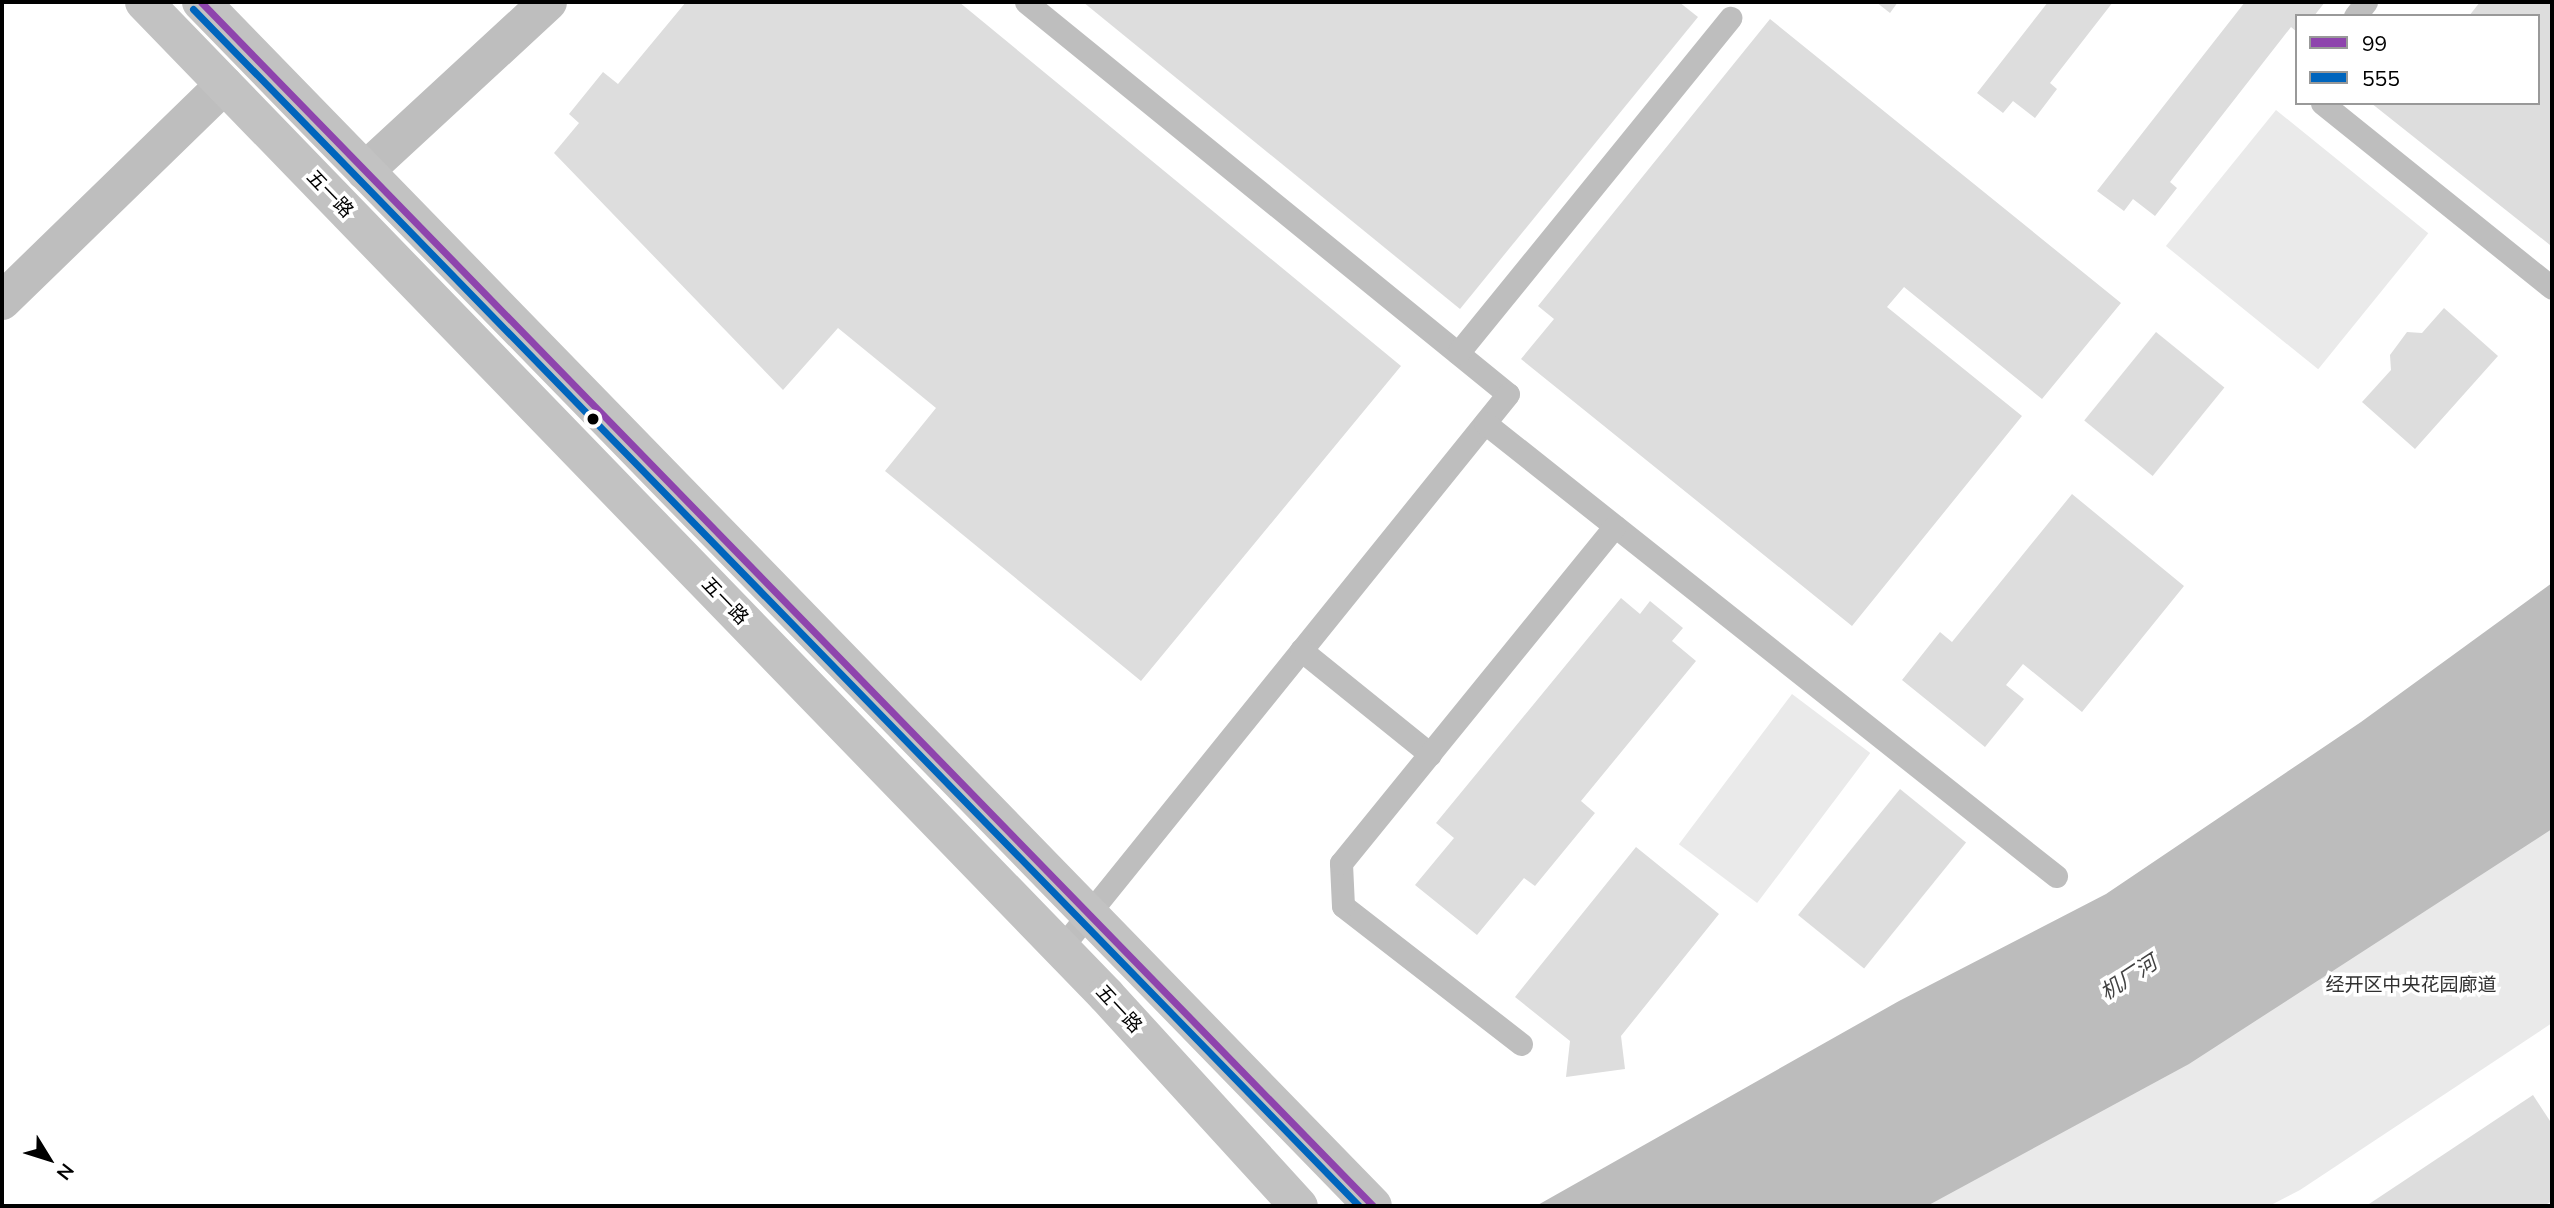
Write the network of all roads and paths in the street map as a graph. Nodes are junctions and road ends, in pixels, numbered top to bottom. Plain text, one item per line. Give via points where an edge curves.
1 (144, 2) edge
2 (201, 2) edge
3 (548, 2) edge
4 (1026, 2) edge
5 (1730, 18) dead end
6 (224, 85) junction
7 (2324, 105) edge
8 (365, 171) junction
9 (2552, 288) edge
10 (2, 301) edge
11 (1458, 353) junction
12 (1485, 422) junction
13 (1615, 526) junction
14 (1301, 650) junction
15 (1430, 754) junction
16 (2056, 876) dead end
17 (1087, 916) junction
18 (1061, 948) junction
19 (1521, 1044) dead end
20 (1300, 1206) edge
21 (1373, 1206) edge

1 - 6 main road, 五一路
2 - 8 main road
3 - 8 street
4 - 11 lane
5 - 11 lane
6 - 10 street
6 - 18 main road, 五一路
7 - 9 lane
8 - 17 main road
11 - 12 lane via 1508,394
12 - 13 lane
12 - 14 lane
13 - 15 lane
13 - 16 lane
14 - 15 lane
14 - 17 lane
15 - 19 lane via 1341,863 1343,906
17 - 18 lane
17 - 21 main road
18 - 20 main road, 五一路

